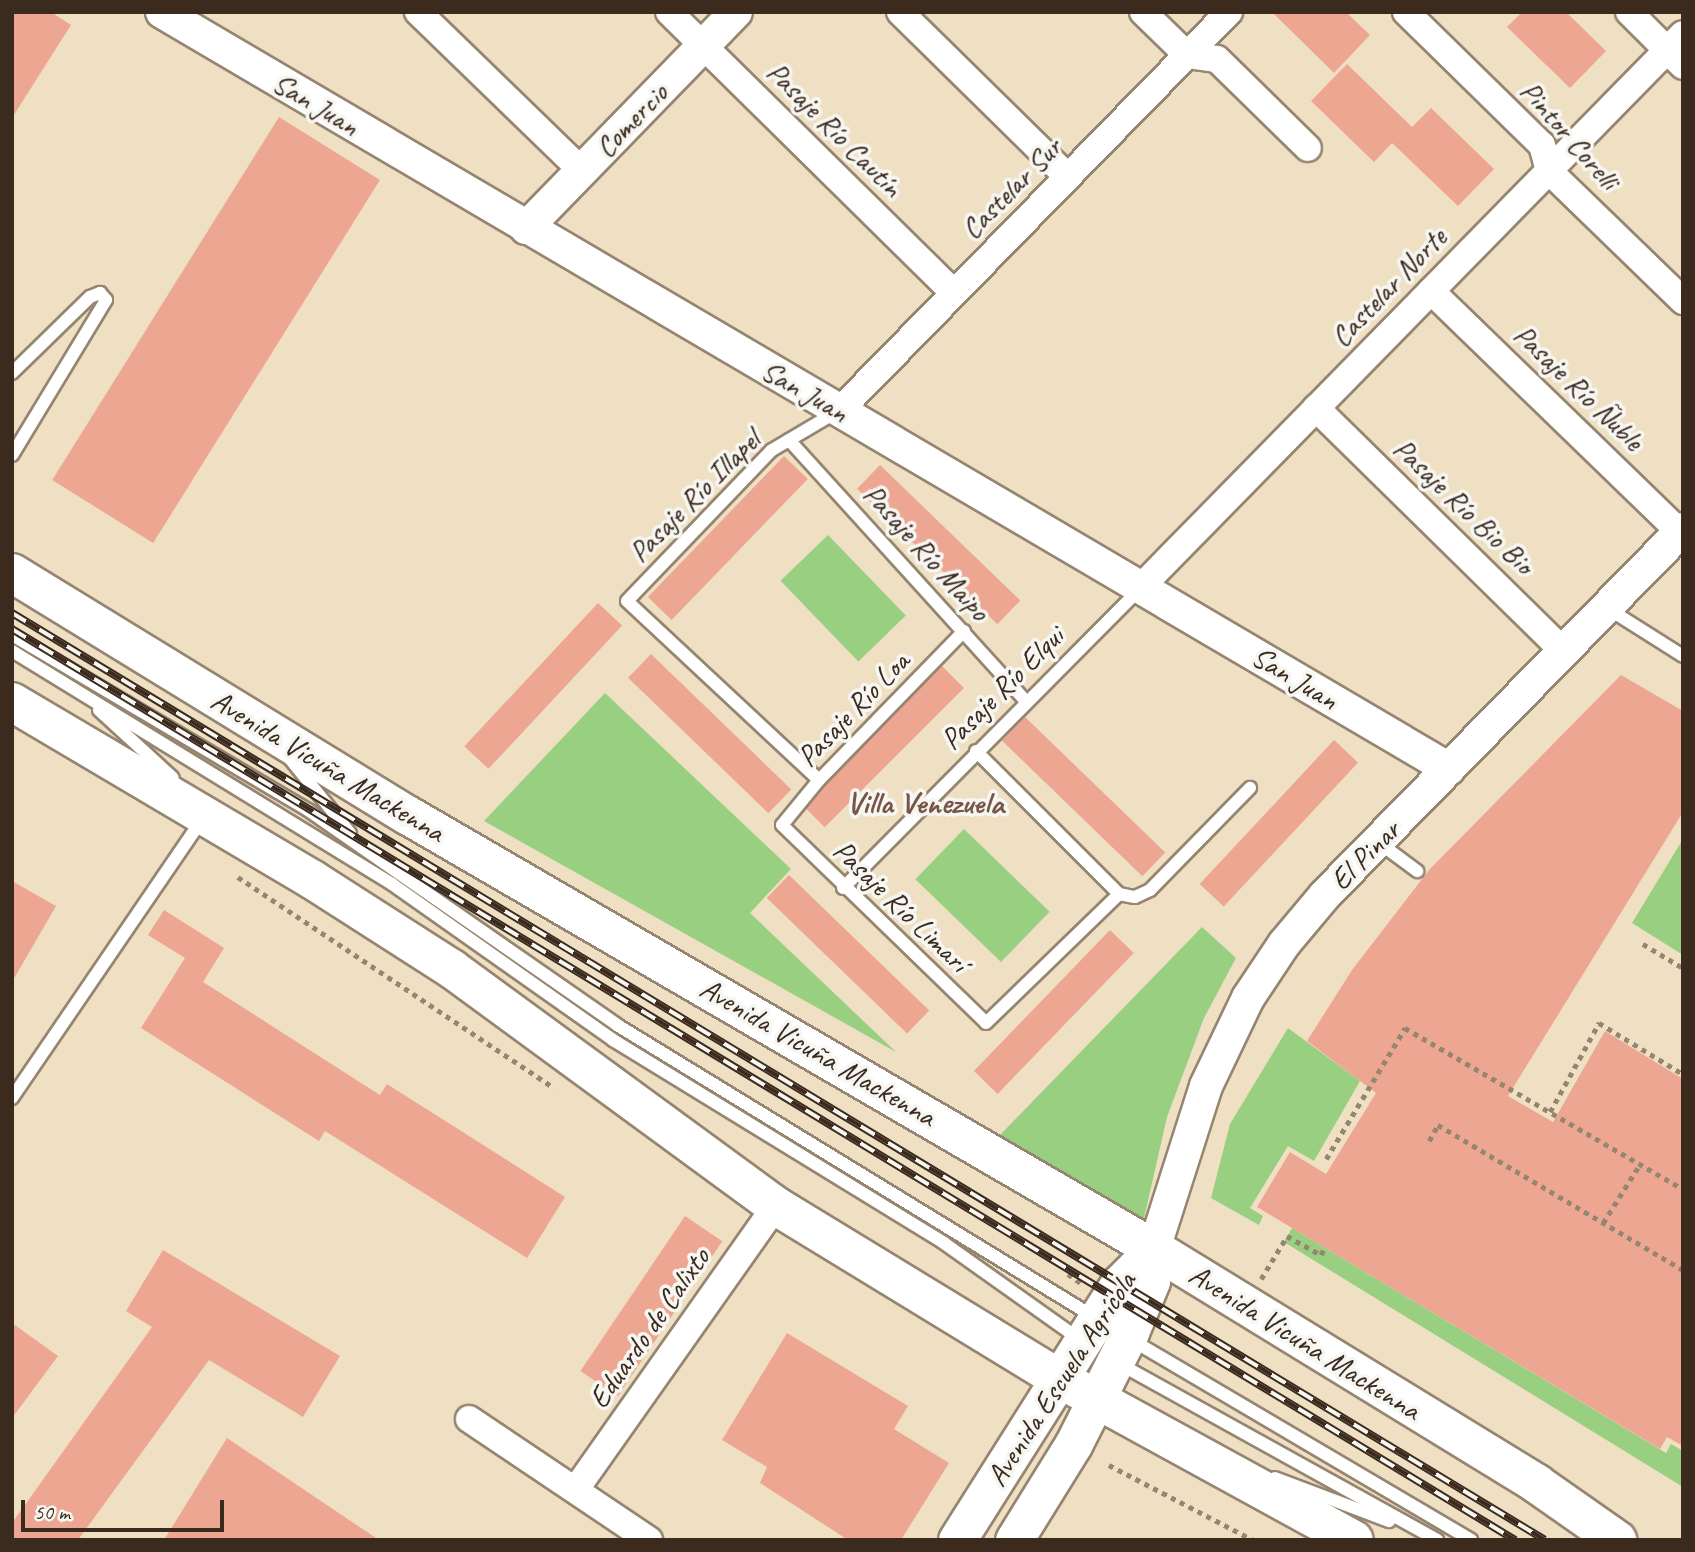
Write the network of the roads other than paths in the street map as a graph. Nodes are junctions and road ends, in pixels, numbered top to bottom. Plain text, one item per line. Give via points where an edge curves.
1 (162, 12) edge
2 (418, 12) edge
3 (669, 12) edge
4 (736, 12) edge
5 (900, 12) edge
6 (1143, 12) edge
7 (1229, 12) edge
8 (1406, 12) edge
9 (1629, 12) edge
10 (703, 46) junction
11 (1678, 50) edge
12 (1187, 55) junction
13 (1308, 148) dead end
14 (582, 171) junction
15 (1549, 171) junction
16 (1068, 177) junction
17 (526, 228) junction
18 (1431, 291) junction
19 (954, 293) junction
20 (1683, 301) edge
21 (12, 373) edge
22 (1316, 408) junction
23 (839, 411) junction
24 (789, 440) junction
25 (12, 455) edge
26 (1681, 531) edge
27 (12, 573) edge
28 (1141, 587) junction
29 (1607, 608) junction
30 (964, 631) junction
31 (12, 635) edge
32 (12, 651) edge
33 (1564, 652) junction
34 (1683, 656) edge
35 (78, 691) junction
36 (1025, 700) junction
37 (12, 702) edge
38 (264, 727) junction
39 (976, 751) junction
40 (1449, 769) junction
41 (819, 780) junction
42 (1250, 788) dead end
43 (220, 824) junction
44 (782, 825) joint
45 (357, 841) junction
46 (1378, 842) junction
47 (1417, 871) dead end
48 (842, 888) junction
49 (1119, 894) junction
50 (12, 1098) edge
51 (776, 1206) junction
52 (1154, 1249) junction
53 (1105, 1339) junction
54 (1058, 1378) junction
55 (1097, 1400) junction
56 (469, 1419) dead end
57 (1168, 1442) junction
58 (576, 1489) junction
59 (1592, 1526) edge
60 (649, 1540) edge
61 (957, 1540) edge
62 (1014, 1540) edge
63 (1354, 1540) edge
64 (1436, 1540) edge
65 (1471, 1540) edge
66 (1617, 1540) edge

1 - 17 street, San Juan
2 - 14 street
3 - 10 street, Pasaje Río Cautín
4 - 10 street, Comercio
5 - 16 street
6 - 12 street
7 - 12 street, Castelar Sur
8 - 15 street, Pintor Corelli via 1542,145
9 - 11 street
10 - 14 street, Comercio
10 - 19 street, Pasaje Río Cautín
11 - 15 street, Castelar Norte
12 - 13 street via 1217,59
12 - 16 street, Castelar Sur
14 - 17 street, Comercio
15 - 18 street, Castelar Norte
15 - 20 street, Pintor Corelli
16 - 19 street, Castelar Sur
17 - 23 street, San Juan
18 - 22 street, Castelar Norte
18 - 26 street, Pasaje Río Ñuble
19 - 23 street, Castelar Sur
21 - 25 lane via 90,296 100,293 106,300
22 - 28 street, Castelar Norte
22 - 33 street, Pasaje Río Bio Bio
23 - 24 lane, Pasaje Río Illapel
23 - 28 street, San Juan
24 - 30 lane, Pasaje Río Maipo
24 - 41 lane, Pasaje Río Illapel via 772,450 627,601
26 - 29 street, El Pinar
27 - 38 main road, Avenida Vicuña Mackenna
28 - 36 lane, Pasaje Río Elqui
28 - 40 street, San Juan
29 - 33 street, El Pinar
29 - 34 lane
30 - 36 lane, Pasaje Río Maipo
30 - 41 lane, Pasaje Río Loa
31 - 45 lane
32 - 35 lane
33 - 40 street, El Pinar
35 - 43 lane
35 - 53 lane via 393,884 612,1040
36 - 39 lane, Pasaje Río Elqui
37 - 43 main road
38 - 45 lane
38 - 52 main road, Avenida Vicuña Mackenna
39 - 48 lane, Pasaje Río Elqui
39 - 49 lane
40 - 46 street, El Pinar
41 - 44 lane, Pasaje Río Loa
42 - 49 lane via 1150,890 1135,897
43 - 50 lane
43 - 51 main road via 484,990
44 - 48 lane, Pasaje Río Limarí
45 - 53 lane via 627,1031
46 - 47 lane
46 - 52 street, El Pinar via 1303,921 1248,998 1206,1086
48 - 49 lane, Pasaje Río Limarí via 986,1023
51 - 54 main road
51 - 58 street, Eduardo de Calixto
52 - 53 main road, Avenida Escuela Agrícola via 1128,1271
52 - 59 main road, Avenida Vicuña Mackenna
53 - 54 main road, Avenida Escuela Agrícola
53 - 55 main road, Avenida Escuela Agrícola
53 - 64 lane
53 - 65 lane
54 - 55 main road
54 - 61 main road, Avenida Escuela Agrícola
55 - 57 main road
55 - 62 main road, Avenida Escuela Agrícola
56 - 58 street
57 - 63 main road
57 - 64 lane
58 - 60 street
59 - 66 main road, Avenida Vicuña Mackenna

